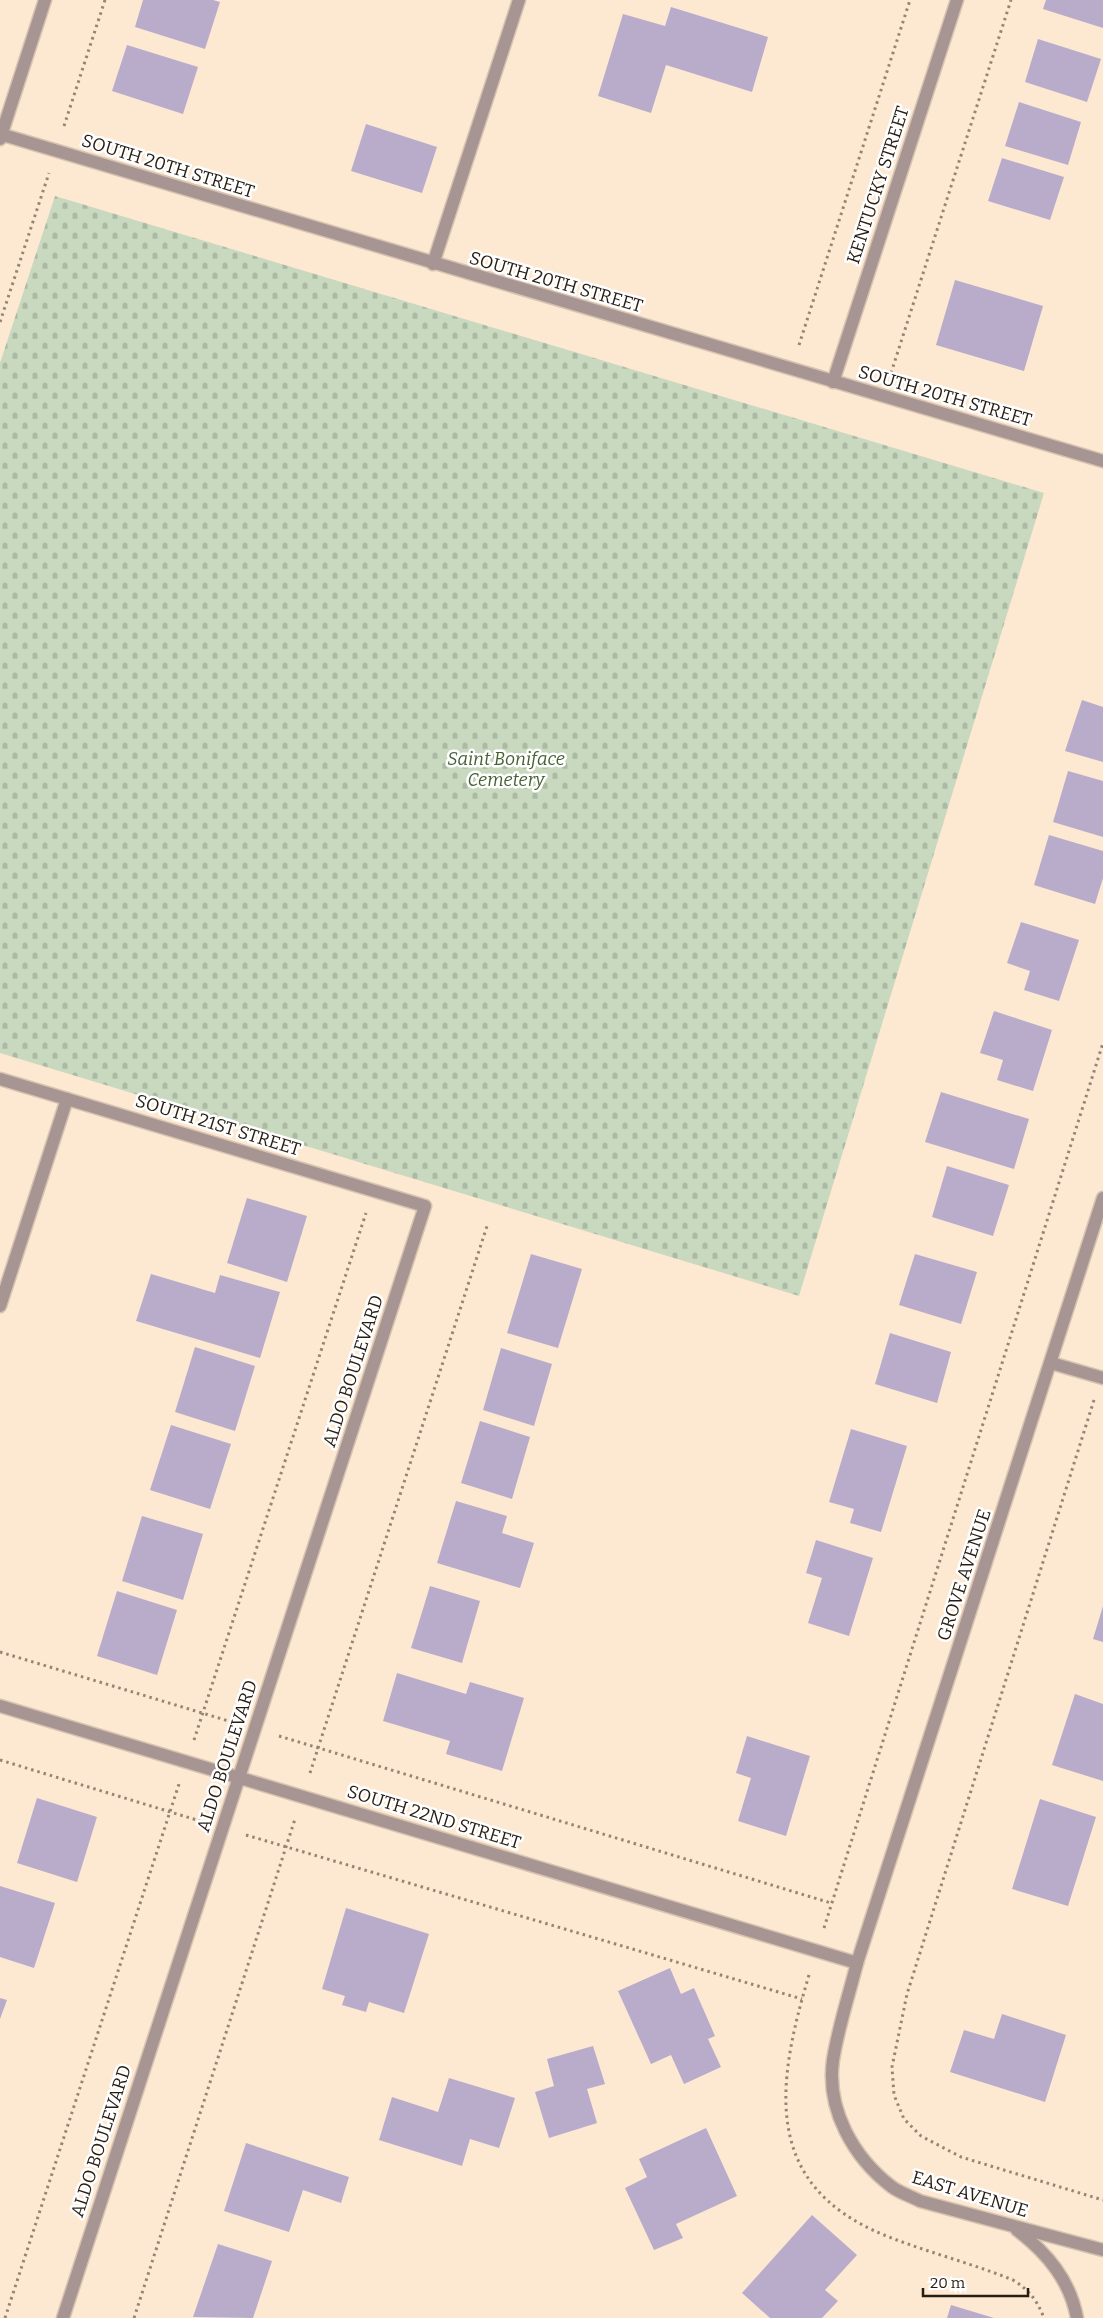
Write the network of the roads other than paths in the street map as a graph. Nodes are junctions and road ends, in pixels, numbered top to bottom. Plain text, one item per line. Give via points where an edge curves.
1 (45, 0) edge
2 (519, 0) edge
3 (957, 0) edge
4 (0, 136) edge
5 (433, 264) junction
6 (834, 382) junction
7 (1103, 461) edge
8 (0, 1079) edge
9 (67, 1099) junction
10 (1103, 1198) edge
11 (425, 1206) joint
12 (0, 1306) edge
13 (1051, 1363) junction
14 (1102, 1378) edge
15 (0, 1706) edge
16 (238, 1777) junction
17 (857, 1963) junction
18 (1013, 2227) junction
19 (1103, 2250) edge
20 (63, 2318) edge
21 (1077, 2318) edge

1 - 4 street
2 - 5 street
3 - 6 street, KENTUCKY STREET
4 - 5 street, SOUTH 20TH STREET
5 - 6 street, SOUTH 20TH STREET
6 - 7 street, SOUTH 20TH STREET
8 - 9 street, SOUTH 21ST STREET
9 - 11 street, SOUTH 21ST STREET
9 - 12 street
10 - 13 street, GROVE AVENUE
11 - 16 street, ALDO BOULEVARD
13 - 14 street
13 - 17 street, GROVE AVENUE
15 - 16 street, SOUTH 22ND STREET
16 - 17 street, SOUTH 22ND STREET
16 - 20 street, ALDO BOULEVARD
17 - 18 street, EAST AVENUE via 833,2061 833,2088 839,2117 852,2144 869,2167 894,2188 920,2200
18 - 19 street, EAST AVENUE
18 - 21 street via 1052,2261 1067,2285

